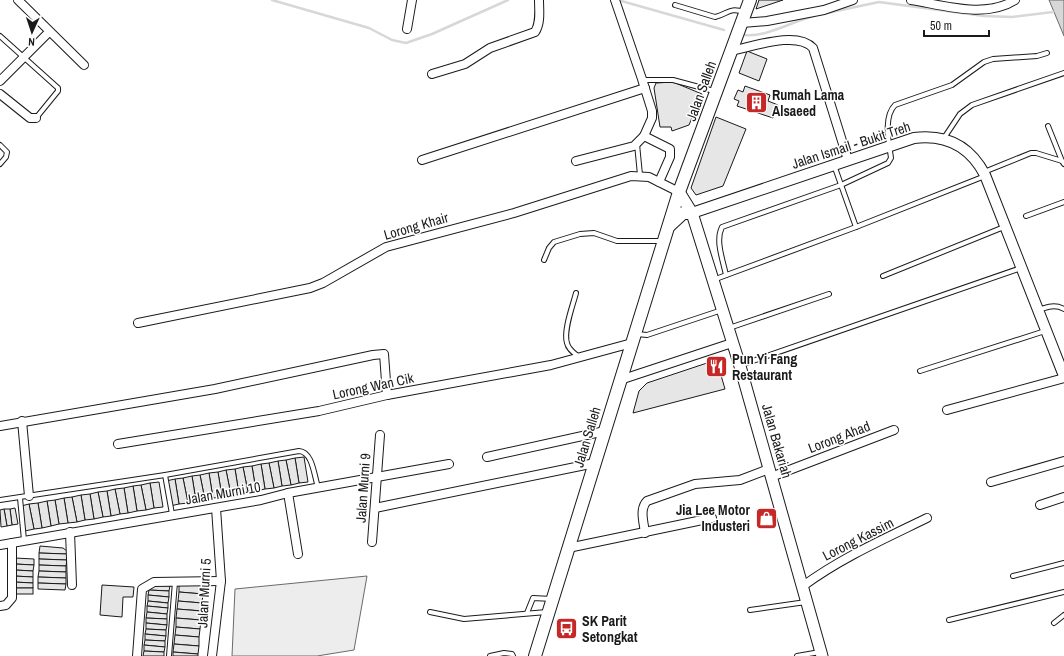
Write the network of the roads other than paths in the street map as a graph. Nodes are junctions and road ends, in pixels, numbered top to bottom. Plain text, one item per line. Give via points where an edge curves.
1 (18, 0) edge
2 (412, 0) edge
3 (539, 0) edge
4 (750, 0) edge
5 (853, 0) edge
6 (911, 0) edge
7 (1015, 0) edge
8 (617, 3) edge
9 (675, 5) dead end
10 (744, 18) junction
11 (407, 29) dead end
12 (49, 32) junction
13 (0, 36) edge
14 (731, 51) junction
15 (1047, 53) dead end
16 (24, 56) junction
17 (84, 64) dead end
18 (1064, 73) edge
19 (432, 74) dead end
20 (0, 81) edge
21 (644, 84) junction
22 (717, 91) junction
23 (0, 94) edge
24 (36, 118) joint
25 (1048, 126) dead end
26 (644, 136) junction
27 (944, 139) junction
28 (637, 144) junction
29 (0, 145) edge
30 (889, 146) junction
31 (422, 160) dead end
32 (848, 160) junction
33 (576, 161) dead end
34 (1063, 162) edge
35 (0, 164) edge
36 (834, 165) junction
37 (984, 174) junction
38 (640, 175) junction
39 (659, 182) junction
40 (841, 185) junction
41 (679, 192) junction
42 (1064, 202) edge
43 (692, 213) junction
44 (1026, 216) dead end
45 (1006, 226) junction
46 (668, 227) junction
47 (856, 227) junction
48 (664, 241) junction
49 (544, 260) dead end
50 (1022, 267) junction
51 (726, 275) junction
52 (883, 276) dead end
53 (713, 280) junction
54 (576, 293) dead end
55 (829, 294) dead end
56 (1064, 309) edge
57 (722, 310) junction
58 (1038, 310) junction
59 (138, 323) dead end
60 (728, 328) junction
61 (1046, 330) junction
62 (634, 338) junction
63 (732, 343) junction
64 (579, 357) junction
65 (740, 366) junction
66 (920, 371) dead end
67 (1064, 377) edge
68 (620, 380) junction
69 (387, 395) junction
70 (947, 410) dead end
71 (22, 421) junction
72 (0, 426) edge
73 (894, 430) dead end
74 (604, 431) junction
75 (380, 435) dead end
76 (118, 444) dead end
77 (487, 457) dead end
78 (1064, 461) edge
79 (595, 463) junction
80 (449, 464) dead end
81 (770, 473) junction
82 (165, 475) junction
83 (377, 477) junction
84 (991, 482) dead end
85 (318, 488) junction
86 (288, 493) junction
87 (29, 496) junction
88 (1064, 497) edge
89 (20, 498) junction
90 (0, 500) edge
91 (1040, 504) dead end
92 (216, 508) junction
93 (375, 508) junction
94 (172, 514) junction
95 (712, 518) dead end
96 (927, 518) dead end
97 (70, 532) junction
98 (646, 533) junction
99 (24, 540) junction
100 (372, 542) dead end
101 (12, 543) junction
102 (0, 545) edge
103 (568, 548) junction
104 (298, 554) dead end
105 (1064, 563) edge
106 (1013, 576) dead end
107 (220, 581) junction
108 (176, 582) junction
109 (72, 585) dead end
110 (803, 586) junction
111 (1064, 592) edge
112 (552, 599) junction
113 (807, 602) junction
114 (0, 606) edge
115 (750, 610) dead end
116 (430, 612) dead end
117 (548, 612) junction
118 (527, 614) junction
119 (1064, 615) edge
120 (949, 620) dead end
121 (1054, 623) dead end
122 (822, 654) edge
123 (137, 656) edge
124 (169, 656) edge
125 (212, 656) edge
126 (490, 656) edge
127 (513, 656) edge
128 (535, 656) edge
129 (797, 656) edge

1 - 12 street
2 - 11 street
3 - 19 street via 539,20 535,32 490,48 465,64
4 - 10 main road, Jalan Salleh
5 - 10 street via 824,10 768,21
6 - 7 street via 964,9 995,8
8 - 21 street
9 - 10 lane via 715,17 736,9
10 - 14 main road, Jalan Salleh
12 - 16 street
12 - 17 street
13 - 16 lane
14 - 22 main road, Jalan Salleh
14 - 32 street via 790,39 808,43 813,48
15 - 30 lane via 984,62 952,85 895,105 889,117
16 - 20 street
16 - 24 lane via 58,89
18 - 27 lane via 972,105 960,114
21 - 22 lane via 673,80
21 - 26 street via 652,115
21 - 31 street
22 - 41 main road, Jalan Salleh
23 - 24 street via 30,118
25 - 34 lane
26 - 28 street
26 - 39 street via 670,149 670,157
27 - 30 street, Jalan Ismail - Bukit Treh via 920,137
27 - 37 street, Jalan Ismail - Bukit Treh via 968,151
28 - 33 street
28 - 38 lane
29 - 35 lane via 7,152
30 - 32 street, Jalan Ismail - Bukit Treh
30 - 40 lane via 891,158 888,163
32 - 36 street, Jalan Ismail - Bukit Treh
34 - 37 lane via 1031,153
36 - 40 lane
36 - 43 street, Jalan Ismail - Bukit Treh
37 - 45 street, Jalan Ismail - Bukit Treh
37 - 47 lane
38 - 39 street
38 - 59 street, Lorong Khair via 514,214 386,247 310,288
39 - 41 street
40 - 47 lane
40 - 51 lane via 722,227 719,241
41 - 43 main road, Jalan Bakariah
41 - 46 main road, Jalan Salleh
42 - 44 lane
43 - 46 main road via 683,213
43 - 53 main road, Jalan Bakariah
45 - 50 street, Jalan Ismail - Bukit Treh
45 - 52 lane
46 - 48 main road, Jalan Salleh
47 - 51 lane
48 - 49 lane via 617,241 594,233 580,234 554,242
48 - 62 main road, Jalan Salleh
50 - 58 street, Jalan Ismail - Bukit Treh
50 - 65 lane
51 - 53 lane
53 - 57 main road, Jalan Bakariah
54 - 64 lane via 565,334 566,343
55 - 60 lane
56 - 58 lane via 1049,306
57 - 60 main road, Jalan Bakariah
57 - 62 lane
58 - 61 street, Jalan Ismail - Bukit Treh
60 - 63 main road, Jalan Bakariah
61 - 66 lane
61 - 67 street, Jalan Ismail - Bukit Treh
62 - 64 street, Lorong Wan Cik
62 - 68 main road, Jalan Salleh
63 - 65 main road, Jalan Bakariah
63 - 68 street
64 - 69 street, Lorong Wan Cik via 551,365
65 - 81 main road, Jalan Bakariah
67 - 70 street
68 - 74 main road, Jalan Salleh
69 - 71 street via 384,354 215,389
69 - 76 street, Lorong Wan Cik via 272,420
71 - 72 street
71 - 87 street
73 - 81 street, Lorong Ahad
74 - 77 street
74 - 79 main road, Jalan Salleh
75 - 83 street, Jalan Murni 9
78 - 84 street
79 - 93 street
79 - 103 main road, Jalan Salleh
80 - 83 street, Jalan Murni 10
81 - 98 street, Lorong Ahad via 740,480 701,483 647,501 642,509
81 - 110 main road, Jalan Bakariah
82 - 85 lane via 304,451 309,455
82 - 87 lane
82 - 94 lane
83 - 85 street, Jalan Murni 10
83 - 93 street, Jalan Murni 9
85 - 86 street, Jalan Murni 10
86 - 92 street, Jalan Murni 10
86 - 104 street
87 - 89 lane
88 - 91 street
89 - 90 lane
89 - 99 lane
92 - 94 street, Jalan Murni 10
92 - 107 street, Jalan Murni 5
93 - 100 street, Jalan Murni 9
94 - 97 street, Jalan Murni 10
95 - 98 street
96 - 110 street, Lorong Kassim via 846,558
97 - 99 street, Jalan Murni 10
97 - 109 street
98 - 103 street
99 - 101 street, Jalan Murni 10
101 - 102 street, Jalan Murni 10
101 - 114 street via 12,598 6,605
103 - 112 main road, Jalan Salleh
105 - 106 lane
107 - 108 street
107 - 125 street, Jalan Murni 5
108 - 123 street via 154,582 142,589
108 - 124 lane
110 - 113 main road, Jalan Bakariah
111 - 120 lane
112 - 117 main road, Jalan Salleh
112 - 118 lane via 533,598
113 - 115 lane
113 - 122 main road, Jalan Bakariah
116 - 118 lane via 464,619
117 - 118 lane
117 - 128 main road, Jalan Salleh
119 - 121 lane
122 - 129 lane
126 - 127 lane via 504,653

